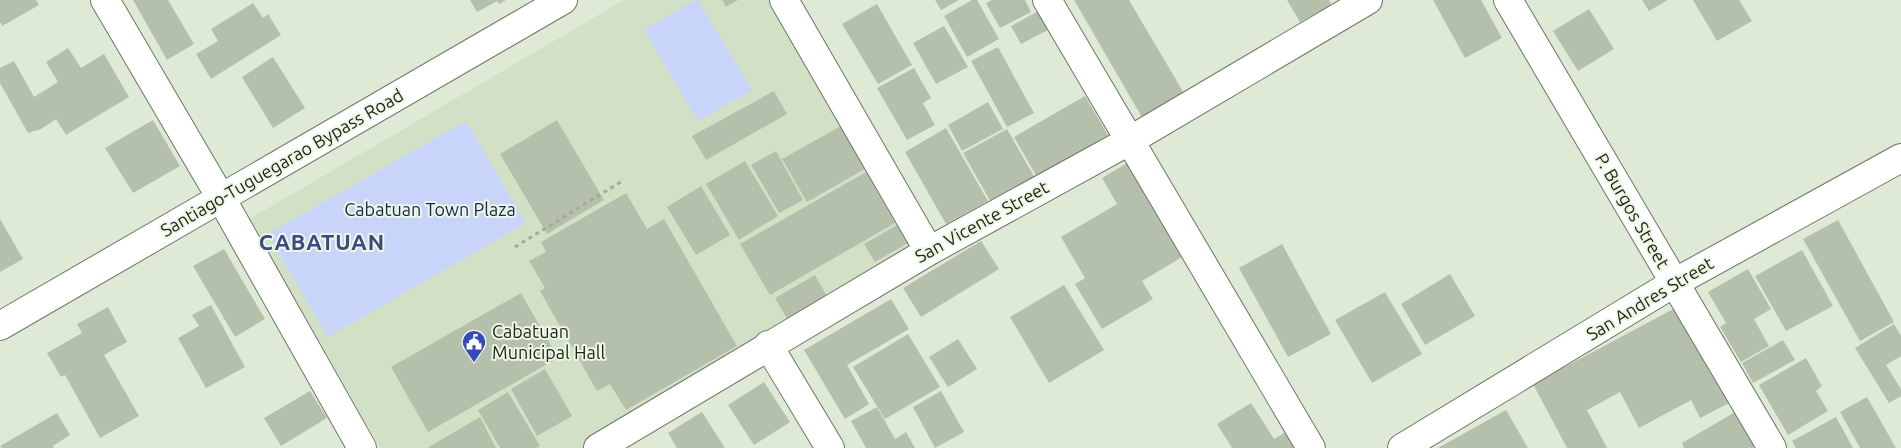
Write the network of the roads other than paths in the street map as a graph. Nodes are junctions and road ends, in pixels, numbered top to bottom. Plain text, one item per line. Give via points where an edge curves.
1 (105, 0) edge
2 (563, 0) edge
3 (784, 0) edge
4 (1047, 0) edge
5 (1368, 0) edge
6 (1508, 0) edge
7 (1129, 141) junction
8 (1901, 158) edge
9 (221, 198) junction
10 (929, 251) junction
11 (1674, 283) junction
12 (0, 326) edge
13 (768, 345) junction
14 (362, 448) edge
15 (598, 448) edge
16 (830, 448) edge
17 (1310, 448) edge
18 (1402, 448) edge
19 (1772, 448) edge

1 - 9 main road
2 - 9 main road, Santiago-Tuguegarao Bypass Road
3 - 10 main road
4 - 7 main road
5 - 7 main road, San Vicente Street
6 - 11 main road, P. Burgos Street
7 - 10 main road, San Vicente Street
7 - 17 main road
8 - 11 main road, San Andres Street
9 - 12 main road, Santiago-Tuguegarao Bypass Road
9 - 14 main road
10 - 13 main road, San Vicente Street
11 - 18 main road, San Andres Street
11 - 19 main road, P. Burgos Street
13 - 15 main road, San Vicente Street
13 - 16 main road

